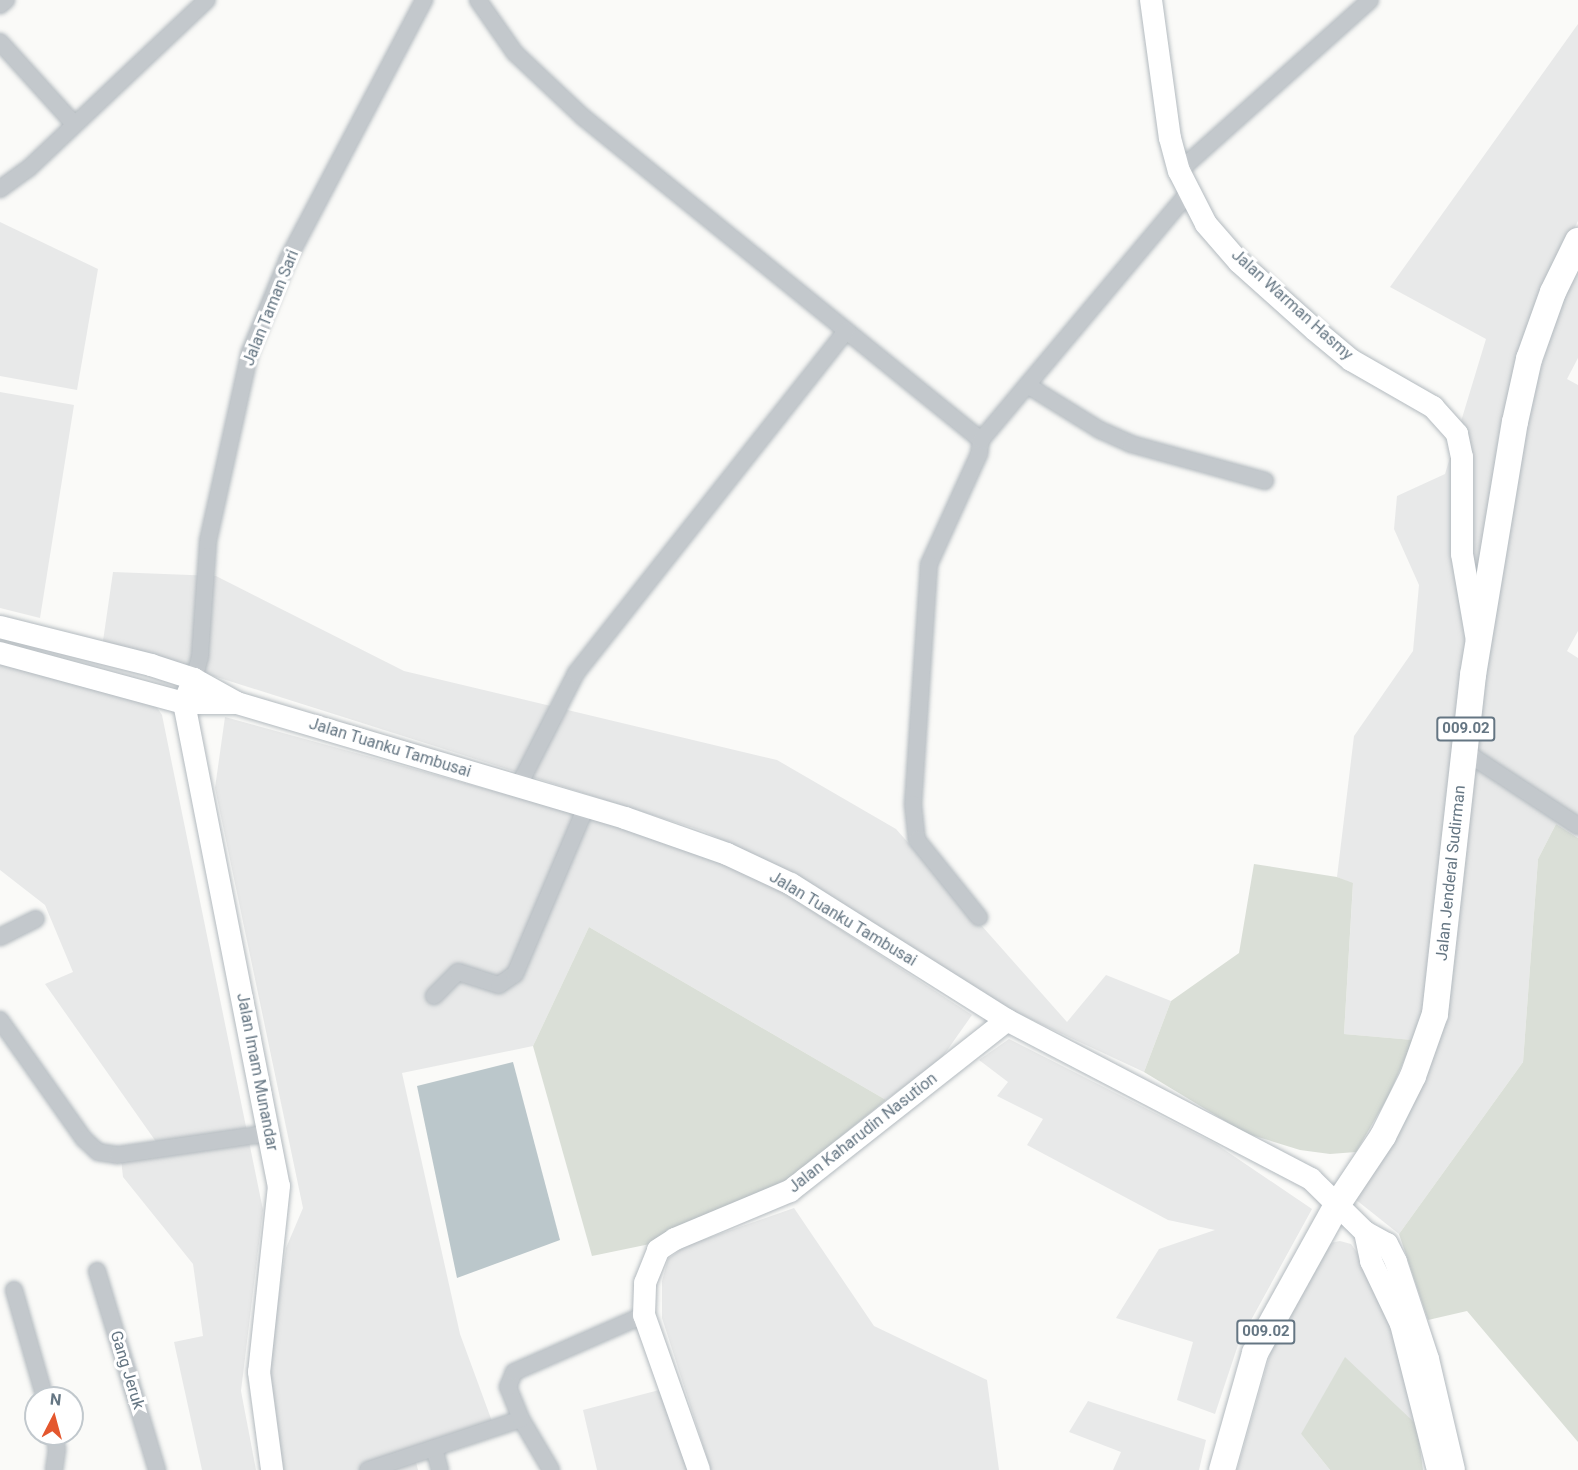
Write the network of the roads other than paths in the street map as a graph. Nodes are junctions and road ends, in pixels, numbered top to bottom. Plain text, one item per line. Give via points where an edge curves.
1 (6, 0) edge
2 (207, 0) edge
3 (424, 0) edge
4 (478, 0) edge
5 (1151, 0) edge
6 (1370, 0) edge
7 (0, 5) edge
8 (0, 42) edge
9 (74, 123) junction
10 (1179, 171) junction
11 (0, 189) edge
12 (1188, 193) junction
13 (1578, 241) edge
14 (846, 331) junction
15 (1027, 385) junction
16 (981, 440) junction
17 (1265, 481) dead end
18 (0, 627) edge
19 (1478, 644) junction
20 (0, 653) edge
21 (194, 679) junction
22 (184, 703) junction
23 (237, 703) junction
24 (1464, 751) junction
25 (518, 787) junction
26 (586, 807) junction
27 (1578, 826) edge
28 (979, 917) dead end
29 (36, 919) dead end
30 (0, 937) edge
31 (434, 996) dead end
32 (0, 1020) edge
33 (1007, 1020) junction
34 (270, 1133) junction
35 (1337, 1205) junction
36 (1365, 1232) junction
37 (97, 1270) dead end
38 (14, 1290) dead end
39 (644, 1315) junction
40 (42, 1386) edge
41 (521, 1419) junction
42 (56, 1446) edge
43 (434, 1448) junction
44 (54, 1470) edge
45 (157, 1470) edge
46 (272, 1470) edge
47 (368, 1470) edge
48 (440, 1470) edge
49 (551, 1470) edge
50 (699, 1470) edge
51 (1222, 1470) edge
52 (1438, 1470) edge
53 (1454, 1470) edge

1 - 7 street
2 - 9 street
3 - 21 street, Jalan Taman Sari via 288,259 250,352 208,541 200,656
4 - 14 street via 515,52 583,117
5 - 10 main road, Jalan Warman Hasmy via 1170,138
6 - 10 street
8 - 9 street
9 - 11 street via 28,169
10 - 12 main road, Jalan Warman Hasmy
12 - 15 street
12 - 19 main road, Jalan Warman Hasmy via 1206,224 1239,262 1307,323 1351,360 1433,407 1457,434 1462,457 1462,554
13 - 19 main road, Jalan Jenderal Sudirman / 009.02 via 1553,292 1529,359
14 - 16 street
14 - 25 street via 576,673
15 - 16 street
15 - 17 street via 1100,430 1131,444
16 - 28 street via 979,454 929,564 913,804 917,840
18 - 21 main road, Jalan Tuanku Tambusai
19 - 24 main road, Jalan Jenderal Sudirman / 009.02
20 - 22 main road, Jalan Tuanku Tambusai
21 - 22 main road
21 - 23 main road, Jalan Tuanku Tambusai
22 - 23 main road, Jalan Tuanku Tambusai
22 - 34 main road, Jalan Imam Munandar
23 - 25 main road, Jalan Tuanku Tambusai
24 - 27 street
24 - 35 main road, Jalan Jenderal Sudirman / 009.02 via 1435,1014 1413,1076 1383,1136
25 - 26 main road, Jalan Tuanku Tambusai
26 - 31 street via 515,974 499,985 458,972
26 - 33 main road, Jalan Tuanku Tambusai via 726,854 791,884
29 - 30 street
32 - 34 street via 84,1139 98,1152 118,1155
33 - 35 main road, Jalan Tuanku Tambusai via 1311,1179
33 - 39 main road, Jalan Kaharudin Nasution via 790,1191 675,1239 658,1250 645,1283
34 - 46 main road, Jalan Imam Munandar via 279,1186 278,1214 259,1372
35 - 36 main road, Jalan Tuanku Tambusai
35 - 51 main road, Jalan Jenderal Sudirman / 009.02 via 1255,1353
36 - 52 main road via 1371,1261 1401,1324
36 - 53 main road, Jalan Tuanku Tambusai via 1387,1244 1396,1262 1428,1359
37 - 45 street, Gang Jeruk
38 - 40 street
39 - 41 street via 514,1372 508,1387
39 - 50 main road, Jalan Kaharudin Nasution
41 - 43 street
41 - 49 street
42 - 44 street
43 - 47 street
43 - 48 street

